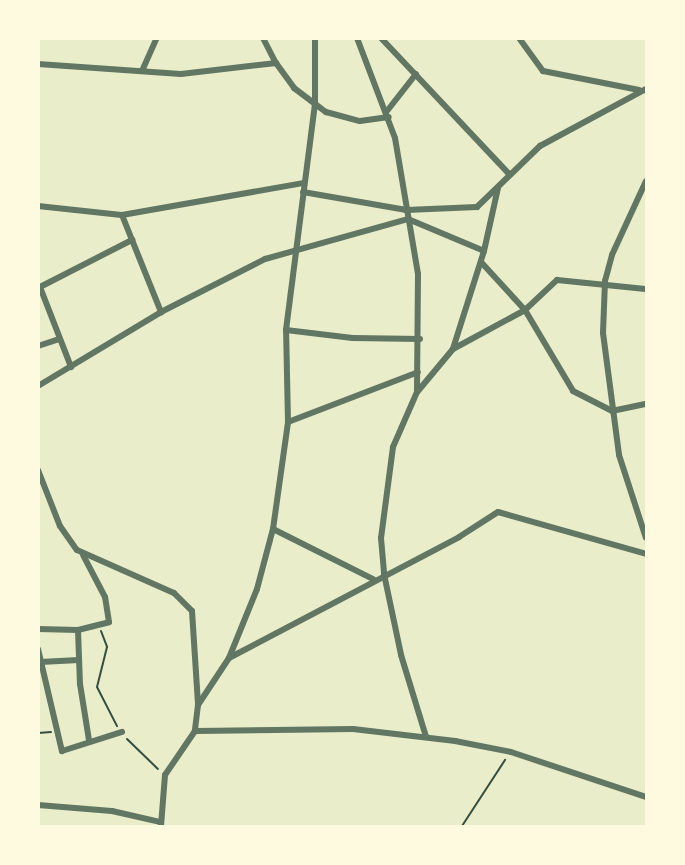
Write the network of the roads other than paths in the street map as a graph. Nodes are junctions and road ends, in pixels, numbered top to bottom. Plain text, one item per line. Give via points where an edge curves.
1 (157, 38) edge
2 (263, 38) edge
3 (315, 38) edge
4 (357, 38) edge
5 (382, 38) edge
6 (519, 38) edge
7 (276, 63) junction
8 (38, 64) edge
9 (142, 71) junction
10 (416, 74) junction
11 (643, 90) edge
12 (316, 106) junction
13 (388, 114) junction
14 (509, 174) junction
15 (646, 181) edge
16 (303, 183) junction
17 (498, 186) junction
18 (303, 192) junction
19 (38, 206) edge
20 (406, 209) junction
21 (122, 215) junction
22 (408, 219) junction
23 (132, 240) junction
24 (300, 247) junction
25 (484, 251) junction
26 (481, 262) junction
27 (606, 281) junction
28 (39, 288) edge
29 (646, 289) edge
30 (525, 310) junction
31 (161, 312) junction
32 (286, 330) junction
33 (60, 339) junction
34 (420, 339) junction
35 (38, 346) edge
36 (453, 349) junction
37 (71, 367) junction
38 (418, 372) junction
39 (38, 386) edge
40 (417, 392) junction
41 (646, 404) edge
42 (612, 411) junction
43 (288, 422) junction
44 (38, 470) edge
45 (273, 529) junction
46 (646, 538) edge
47 (646, 554) edge
48 (83, 555) junction
49 (384, 573) junction
50 (373, 579) junction
51 (38, 629) edge
52 (78, 630) junction
53 (38, 649) edge
54 (39, 658) edge
55 (229, 658) junction
56 (79, 660) junction
57 (198, 705) junction
58 (195, 731) junction
59 (122, 732) road end
60 (426, 737) junction
61 (89, 740) junction
62 (646, 797) edge
63 (38, 805) edge
64 (160, 824) edge

1 - 9 street
2 - 7 street
3 - 12 street
4 - 13 street
5 - 10 street
6 - 11 street via 543,71
7 - 9 street via 194,73
7 - 12 street via 294,89
8 - 9 street
10 - 13 street
10 - 14 street
11 - 14 street via 540,146
12 - 13 street via 354,121
12 - 16 street
13 - 20 street
14 - 17 street
15 - 27 street via 616,244
16 - 18 street
16 - 21 street
17 - 20 street via 477,207
17 - 25 street
18 - 20 street
18 - 24 street
19 - 21 street
20 - 22 street
21 - 23 street
22 - 24 street
22 - 25 street
22 - 34 street via 418,274
23 - 28 street
23 - 31 street
24 - 31 street via 265,259
24 - 32 street
25 - 26 street
26 - 30 street
26 - 36 street
27 - 29 street
27 - 30 street via 560,278
27 - 42 street via 603,333 611,369
28 - 33 street
30 - 36 street
30 - 42 street via 573,391
31 - 37 street
32 - 34 street
32 - 43 street
33 - 35 street
33 - 37 street
34 - 38 street
36 - 40 street
37 - 39 street
38 - 40 street
38 - 43 street
40 - 49 street via 393,447 388,471 381,538
41 - 42 street
42 - 46 street via 619,455
43 - 45 street
44 - 48 street via 60,526
45 - 50 street
45 - 55 street via 257,589
47 - 49 street via 501,511
48 - 52 street via 110,615 107,624
48 - 57 street via 174,593 192,611
49 - 50 street
49 - 60 street
50 - 55 street
51 - 52 street
52 - 56 street
53 - 54 street
54 - 56 street
54 - 61 street via 62,751
55 - 57 street
56 - 61 street
57 - 58 street
58 - 60 street via 353,729
58 - 64 street via 165,775
59 - 61 street
60 - 62 street via 511,752
63 - 64 street via 112,811

